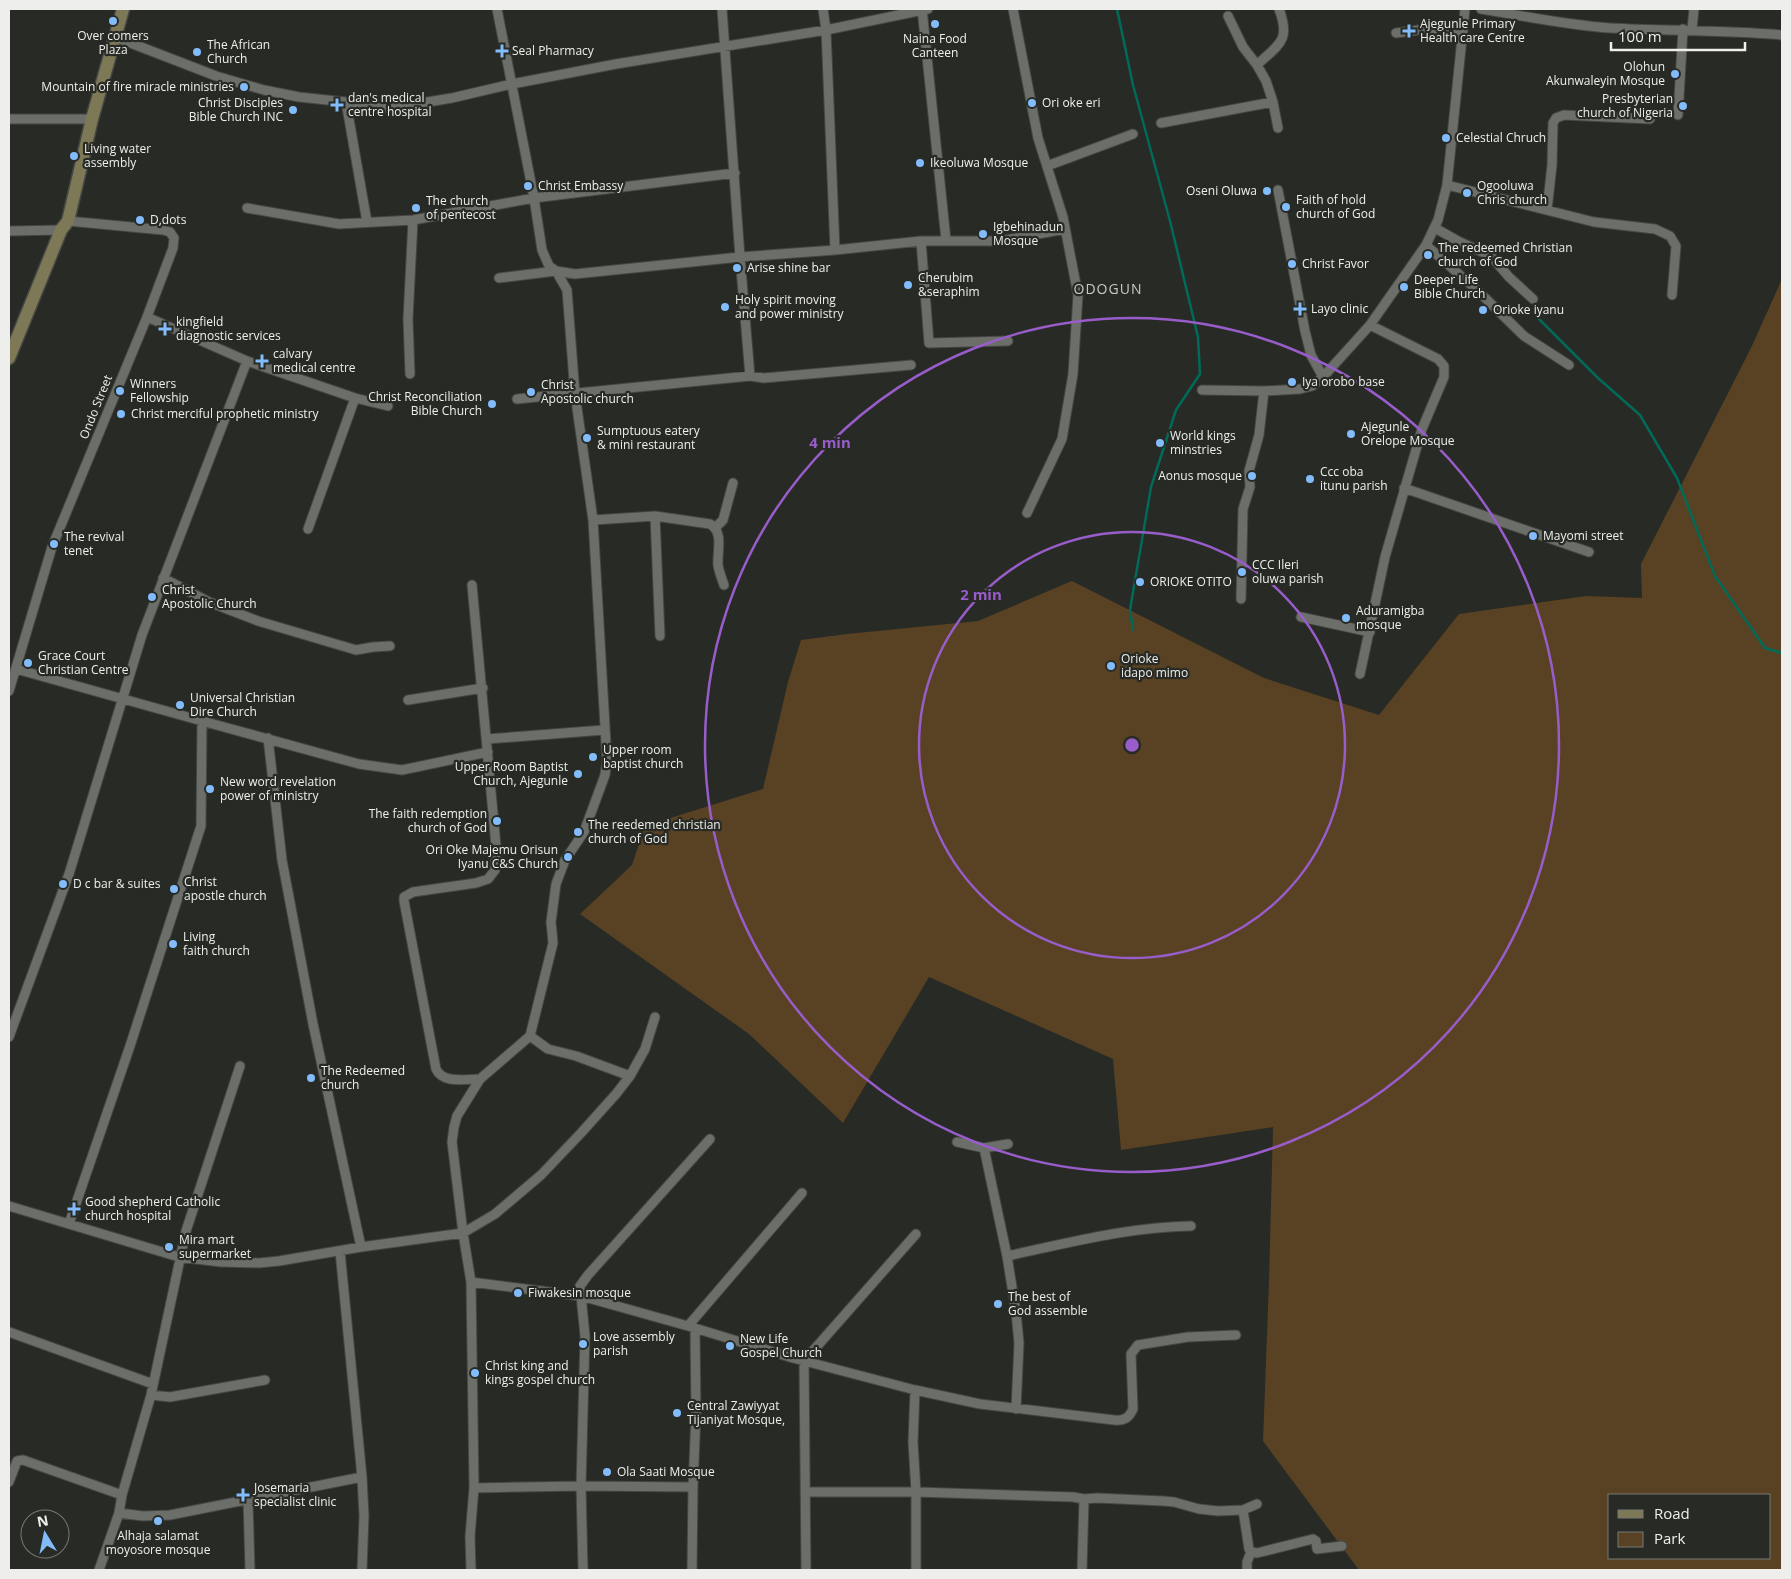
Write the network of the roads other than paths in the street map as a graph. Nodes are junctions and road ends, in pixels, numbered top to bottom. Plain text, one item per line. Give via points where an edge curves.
1 (123, 9) edge
2 (497, 9) edge
3 (722, 9) edge
4 (822, 9) edge
5 (924, 9) edge
6 (1013, 9) edge
7 (1279, 9) edge
8 (1465, 9) edge
9 (1481, 9) edge
10 (1694, 9) edge
11 (1228, 16) dead end
12 (1688, 29) junction
13 (826, 30) junction
14 (1463, 30) junction
15 (1396, 33) dead end
16 (1782, 35) edge
17 (115, 37) junction
18 (726, 46) junction
19 (1257, 65) junction
20 (512, 84) junction
21 (346, 102) junction
22 (1273, 102) junction
23 (1678, 115) dead end
24 (9, 119) edge
25 (92, 119) junction
26 (1650, 119) dead end
27 (1161, 123) dead end
28 (1278, 128) dead end
29 (1133, 134) dead end
30 (1047, 166) junction
31 (735, 173) junction
32 (1447, 185) junction
33 (1278, 190) dead end
34 (534, 198) junction
35 (247, 208) dead end
36 (1547, 210) junction
37 (413, 220) junction
38 (367, 222) junction
39 (64, 226) junction
40 (1435, 228) junction
41 (1065, 229) junction
42 (9, 232) edge
43 (921, 240) junction
44 (946, 240) junction
45 (1426, 245) junction
46 (834, 250) junction
47 (740, 257) junction
48 (556, 271) junction
49 (500, 278) dead end
50 (1672, 295) dead end
51 (1533, 299) dead end
52 (146, 317) junction
53 (1370, 325) junction
54 (1008, 341) dead end
55 (9, 358) edge
56 (247, 361) junction
57 (1569, 365) dead end
58 (911, 366) dead end
59 (410, 374) dead end
60 (750, 376) junction
61 (1323, 377) junction
62 (1202, 390) dead end
63 (1264, 391) junction
64 (575, 394) junction
65 (356, 398) junction
66 (517, 399) dead end
67 (388, 406) dead end
68 (733, 483) dead end
69 (1404, 488) junction
70 (1027, 513) dead end
71 (655, 516) junction
72 (593, 520) junction
73 (716, 527) junction
74 (308, 529) dead end
75 (1590, 552) dead end
76 (163, 578) junction
77 (472, 585) dead end
78 (724, 585) dead end
79 (1241, 599) dead end
80 (1301, 617) dead end
81 (1370, 632) junction
82 (660, 636) dead end
83 (390, 646) dead end
84 (16, 669) junction
85 (1360, 674) dead end
86 (483, 688) junction
87 (9, 691) edge
88 (122, 698) junction
89 (408, 700) dead end
90 (202, 722) junction
91 (604, 730) junction
92 (268, 738) junction
93 (488, 739) junction
94 (488, 752) junction
95 (655, 1017) dead end
96 (530, 1036) junction
97 (9, 1037) edge
98 (240, 1066) dead end
99 (630, 1076) junction
100 (480, 1079) junction
101 (710, 1139) dead end
102 (957, 1142) dead end
103 (1008, 1144) dead end
104 (984, 1148) junction
105 (802, 1193) dead end
106 (9, 1206) edge
107 (69, 1224) junction
108 (1191, 1226) dead end
109 (463, 1233) junction
110 (916, 1234) dead end
111 (361, 1247) junction
112 (340, 1251) junction
113 (1007, 1256) junction
114 (180, 1258) junction
115 (471, 1282) junction
116 (581, 1296) junction
117 (691, 1327) junction
118 (9, 1332) edge
119 (1236, 1335) dead end
120 (804, 1361) junction
121 (265, 1380) dead end
122 (152, 1384) junction
123 (915, 1390) junction
124 (151, 1395) junction
125 (1016, 1409) junction
126 (362, 1477) junction
127 (9, 1482) edge
128 (581, 1486) junction
129 (693, 1487) junction
130 (474, 1488) junction
131 (805, 1492) junction
132 (916, 1492) junction
133 (122, 1495) junction
134 (1084, 1499) junction
135 (248, 1500) junction
136 (1257, 1504) dead end
137 (1244, 1510) junction
138 (118, 1513) junction
139 (1342, 1546) dead end
140 (1251, 1552) junction
141 (99, 1570) edge
142 (250, 1570) edge
143 (362, 1570) edge
144 (470, 1570) edge
145 (583, 1570) edge
146 (692, 1570) edge
147 (806, 1570) edge
148 (916, 1570) edge
149 (1082, 1570) edge
150 (1247, 1570) edge

1 - 17 street
2 - 20 street
3 - 18 street
4 - 13 street
5 - 13 street
5 - 44 street
6 - 30 street via 1038,138
7 - 19 street via 1284,23 1282,40
8 - 14 street
9 - 12 street via 1609,28
10 - 12 street
11 - 19 street via 1243,47
12 - 16 street
12 - 23 street
13 - 18 street
13 - 46 street
14 - 15 street via 1426,29
14 - 32 street
17 - 21 street via 216,76 264,90
17 - 25 street
18 - 20 street
18 - 31 street
19 - 22 street
20 - 21 street via 390,108 367,108
20 - 34 street
21 - 38 street
22 - 27 street
22 - 28 street
24 - 25 street
25 - 39 street
26 - 36 street via 1564,115 1556,118
29 - 30 street
30 - 41 street
31 - 34 street
31 - 47 street
32 - 36 street
32 - 40 street
33 - 61 street via 1311,355
34 - 37 street
34 - 48 street via 542,250 549,266
35 - 38 street via 339,224
36 - 50 street via 1594,222 1654,229 1670,236 1676,246
37 - 38 street
37 - 59 street via 408,319
39 - 42 street
39 - 52 street, Ondo Street via 170,232 174,238 172,252
39 - 55 street
40 - 45 street
40 - 51 street via 1491,256 1508,277
41 - 44 street via 1001,242
41 - 70 street via 1078,295 1072,383 1062,439
43 - 44 street
43 - 46 street
43 - 54 street via 928,343
45 - 53 street
45 - 57 street via 1524,336
46 - 47 street
47 - 48 street via 575,274
47 - 60 street
48 - 49 street
48 - 64 street via 567,290
52 - 56 street
52 - 84 street, Ondo Street via 52,547
53 - 61 street
53 - 69 street via 1438,359 1444,366 1444,377 1422,429
56 - 65 street
56 - 76 street
58 - 60 street via 764,378
60 - 64 street
61 - 63 street via 1312,386 1300,389
62 - 63 street
63 - 79 street via 1250,487 1243,509
64 - 66 street
64 - 72 street
65 - 67 street
65 - 74 street
68 - 73 street via 723,520
69 - 75 street
69 - 81 street via 1385,557
71 - 72 street
71 - 73 street
71 - 82 street
72 - 91 street
73 - 78 street via 719,534 718,567
76 - 83 street via 209,602 258,621 356,650
76 - 88 street
77 - 86 street
80 - 81 street
81 - 85 street
84 - 87 street, Ondo Street
84 - 88 street
86 - 89 street
86 - 93 street
88 - 90 street
88 - 97 street via 70,874
90 - 92 street
90 - 107 street via 201,826
91 - 93 street
91 - 96 street via 607,752 605,775 584,832 565,860 556,884 551,922 553,942
92 - 94 street via 359,764 402,770
92 - 111 street via 282,860
93 - 94 street
94 - 100 street via 496,846 492,875 476,883 413,892 404,897 438,1074 449,1079
95 - 99 street via 645,1049
96 - 99 street via 548,1049
96 - 100 street
98 - 114 street
99 - 109 street via 581,1134 541,1174 494,1214
100 - 109 street via 457,1116 452,1142
101 - 116 street via 588,1275 580,1286
102 - 104 street
103 - 104 street
104 - 113 street
105 - 117 street
106 - 107 street
107 - 114 street
108 - 113 street via 1158,1226 1101,1235
109 - 111 street
109 - 115 street
110 - 120 street
111 - 112 street
112 - 114 street via 259,1263
112 - 126 street
113 - 125 street via 1019,1343
114 - 122 street
115 - 116 street
115 - 130 street
116 - 117 street
116 - 128 street via 584,1336
117 - 120 street
117 - 129 street via 696,1414
118 - 122 street
119 - 125 street via 1138,1345 1131,1354 1133,1409 1125,1419
120 - 123 street
120 - 131 street
121 - 124 street via 170,1397
122 - 124 street
123 - 125 street
123 - 132 street via 913,1442
124 - 133 street
126 - 135 street
126 - 143 street
127 - 133 street via 17,1461 23,1460
128 - 129 street
128 - 130 street
128 - 145 street
129 - 146 street
130 - 144 street
131 - 132 street
131 - 147 street
132 - 134 street
132 - 148 street
133 - 138 street
134 - 137 street via 1163,1501 1199,1509
134 - 149 street
135 - 138 street via 170,1515
135 - 142 street
136 - 137 street
137 - 140 street
138 - 141 street
139 - 140 street via 1317,1549 1313,1539
140 - 150 street

